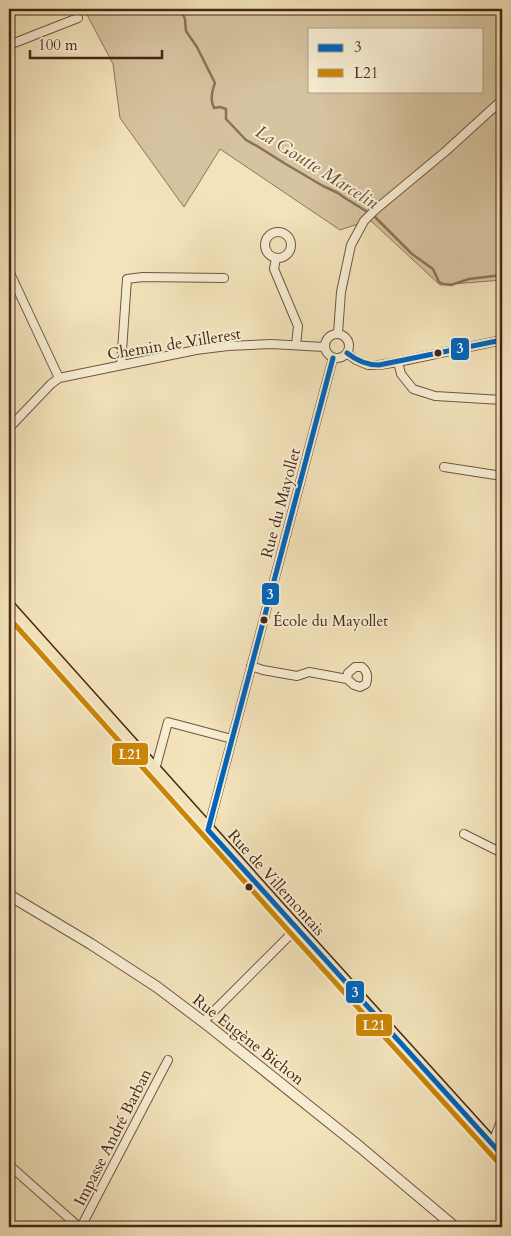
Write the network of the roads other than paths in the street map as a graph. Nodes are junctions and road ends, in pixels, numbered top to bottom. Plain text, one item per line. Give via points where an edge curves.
1 (78, 18) dead end
2 (9, 45) edge
3 (502, 100) edge
4 (276, 258) dead end
5 (9, 271) edge
6 (224, 278) dead end
7 (338, 333) junction
8 (502, 340) edge
9 (296, 345) junction
10 (324, 348) junction
11 (347, 353) junction
12 (333, 358) junction
13 (398, 362) junction
14 (121, 365) junction
15 (59, 378) junction
16 (502, 400) edge
17 (9, 428) edge
18 (444, 467) dead end
19 (502, 476) edge
20 (9, 607) edge
21 (251, 666) junction
22 (347, 679) dead end
23 (232, 738) junction
24 (155, 770) junction
25 (208, 830) junction
26 (464, 834) dead end
27 (502, 853) edge
28 (9, 895) edge
29 (296, 929) junction
30 (203, 1022) junction
31 (168, 1060) dead end
32 (502, 1119) edge
33 (492, 1144) junction
34 (502, 1155) edge
35 (9, 1165) edge
36 (80, 1227) edge
37 (455, 1227) edge

1 - 2 street
3 - 7 street via 365,219 350,244 341,292
4 - 9 street via 274,269 298,326
5 - 15 street
6 - 14 street via 127,279
7 - 10 street via 329,336
7 - 11 street via 349,343
8 - 13 street
9 - 10 street, Chemin de Villerest
9 - 14 street, Chemin de Villerest via 228,346
10 - 12 street via 326,354
11 - 12 street via 339,359
11 - 13 street via 368,365
12 - 21 street, Rue du Mayollet
13 - 16 street via 401,374 413,389 434,396
14 - 15 street, Chemin de Villerest
15 - 17 street
18 - 19 street
20 - 24 main road, Rue de Villemontais
21 - 22 street via 297,676 308,672
21 - 23 street, Rue du Mayollet
23 - 24 street via 168,722
23 - 25 street, Rue du Mayollet
24 - 25 main road, Rue de Villemontais
25 - 29 main road, Rue de Villemontais
26 - 27 street
28 - 30 street, Rue Eugène Bichon via 157,987
29 - 30 street
29 - 33 main road, Rue de Villemontais
30 - 37 street, Rue Eugène Bichon
31 - 36 street, Impasse André Barban
32 - 33 street
33 - 34 main road, Rue de Villemontais
35 - 36 street

